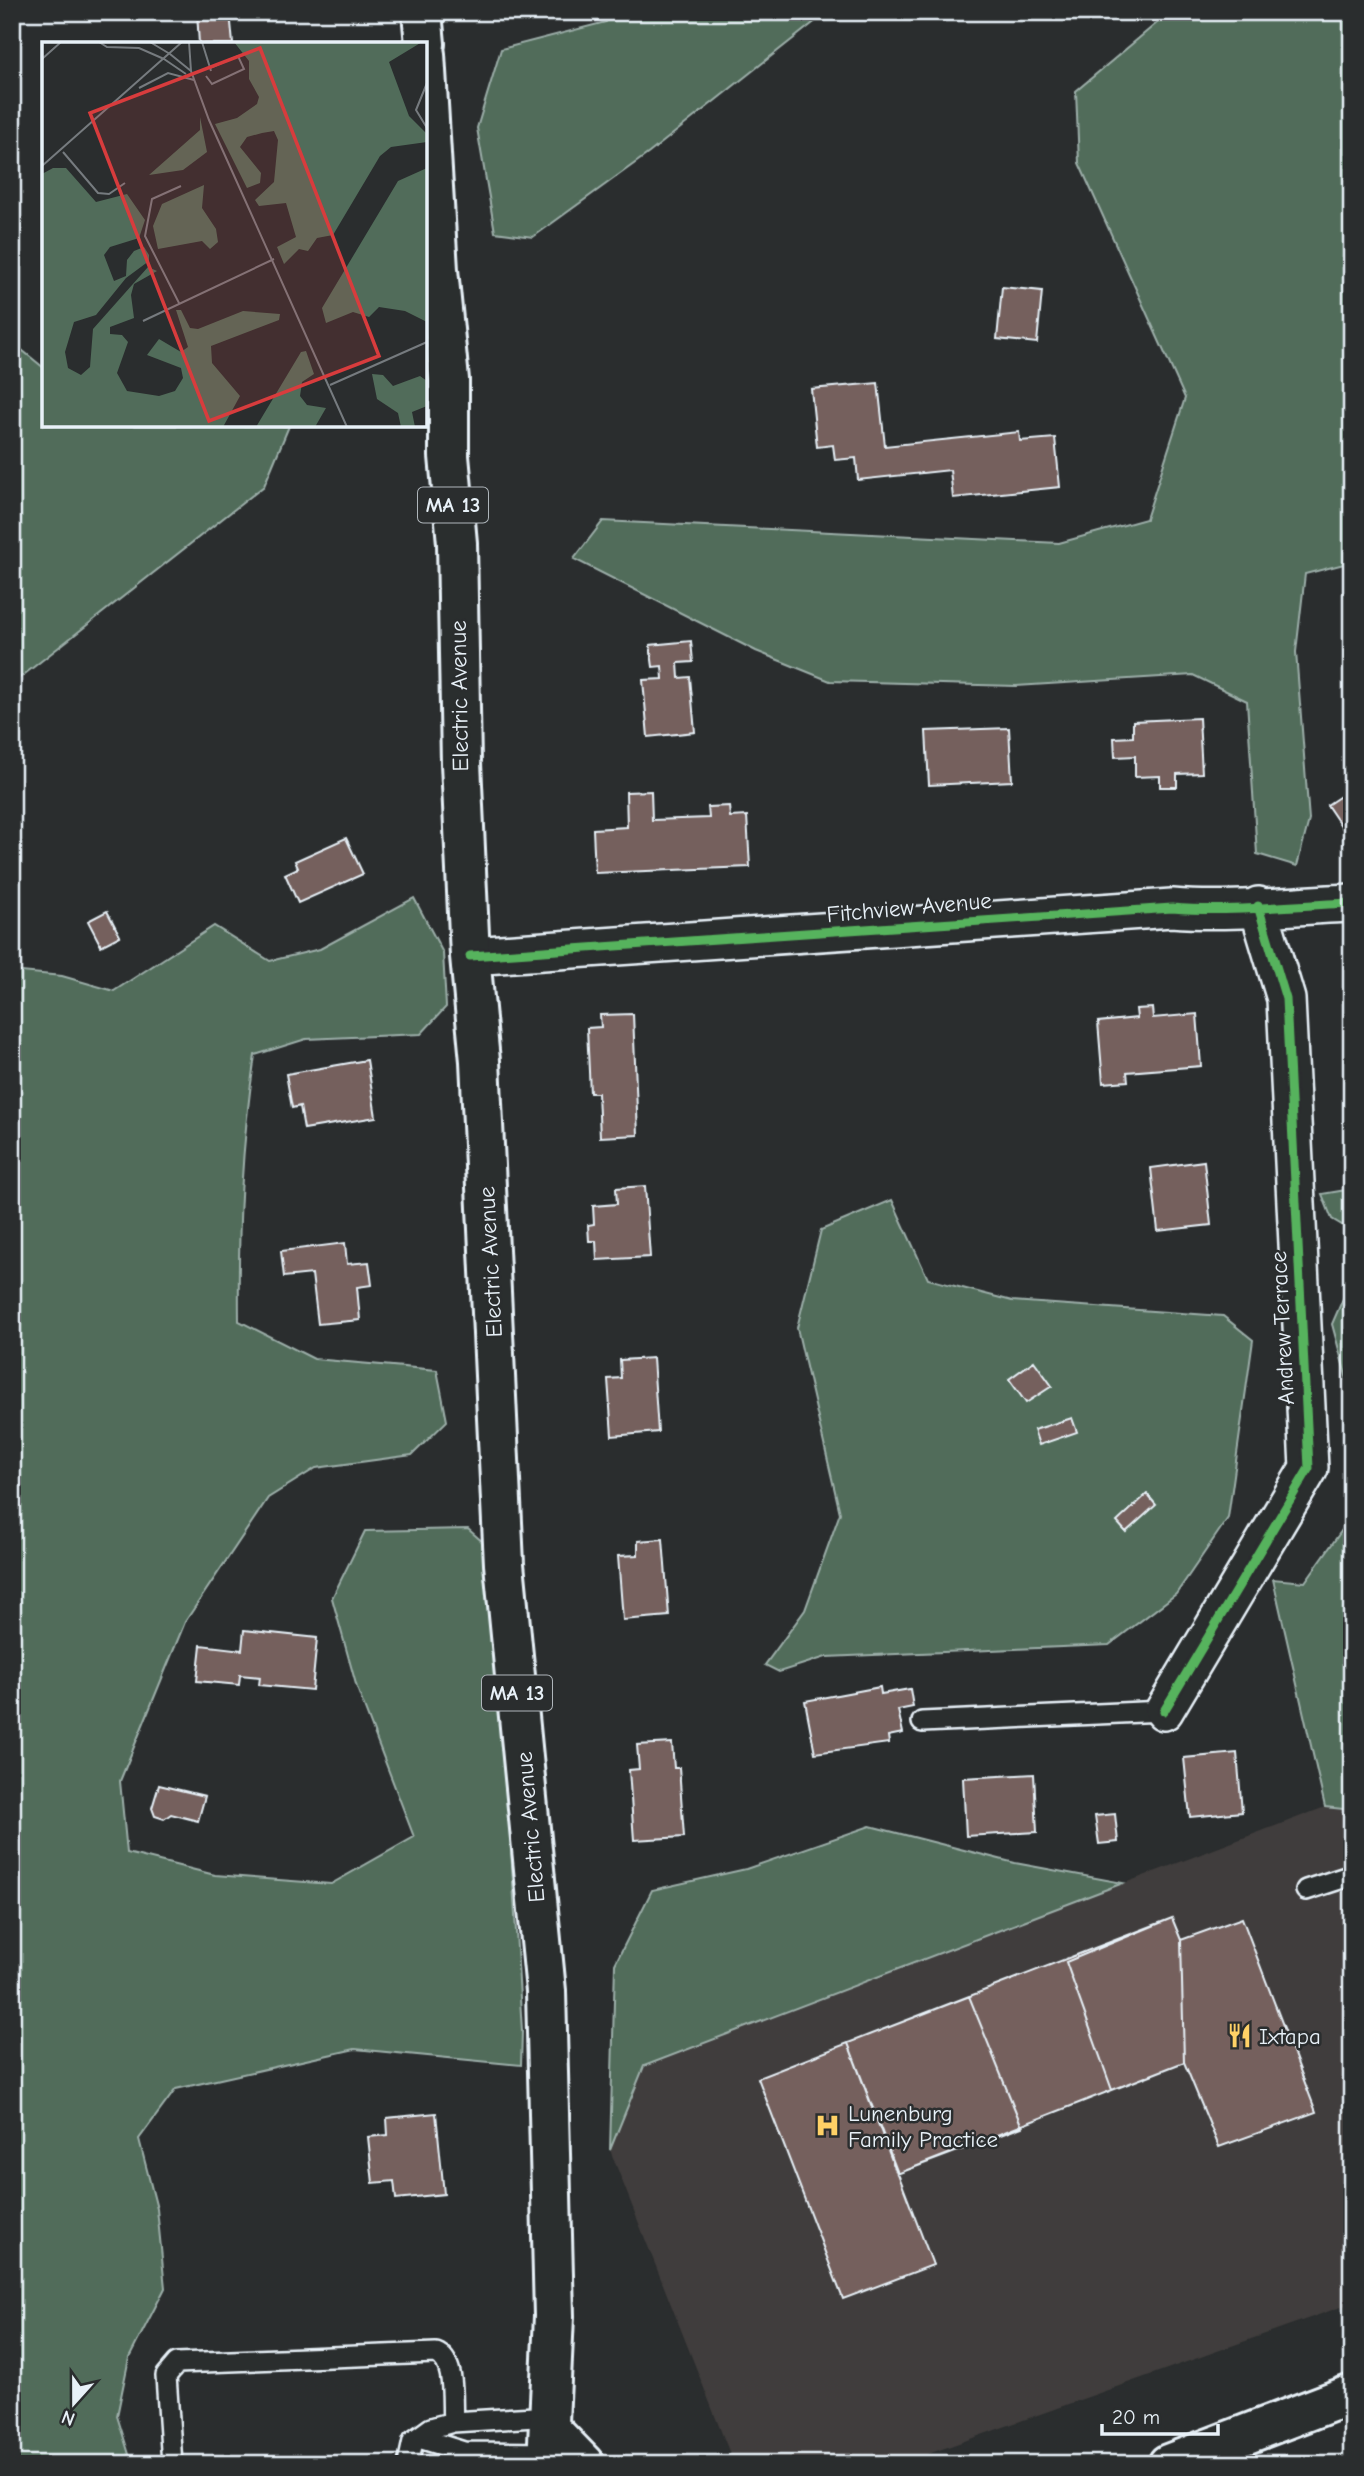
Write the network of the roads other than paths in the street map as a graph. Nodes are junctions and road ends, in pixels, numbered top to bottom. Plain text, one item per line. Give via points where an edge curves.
1 (422, 12) edge
2 (425, 42) edge
3 (427, 87) edge
4 (1352, 903) edge
5 (1258, 906) junction
6 (470, 956) junction
7 (1164, 1711) joint
8 (922, 1722) dead end
9 (1352, 1875) edge
10 (1306, 1891) dead end
11 (1352, 2393) edge
12 (453, 2422) junction
13 (419, 2438) junction
14 (562, 2450) edge
15 (172, 2464) edge
16 (408, 2464) edge
17 (1168, 2464) edge

1 - 2 main road
3 - 6 main road, Electric Avenue / MA 13 via 449,380
4 - 5 street, Fitchview Avenue
5 - 6 street, Fitchview Avenue
5 - 7 street, Andrew Terrace via 1286,999 1309,1468
6 - 14 main road, Electric Avenue / MA 13 via 480,1061 504,1564 546,1991
7 - 8 lane
9 - 10 lane
11 - 17 main road
12 - 13 lane via 431,2428
12 - 14 lane
12 - 15 lane via 449,2365 436,2353 177,2363 168,2370 166,2382
13 - 14 lane via 464,2452
13 - 16 lane via 410,2446

